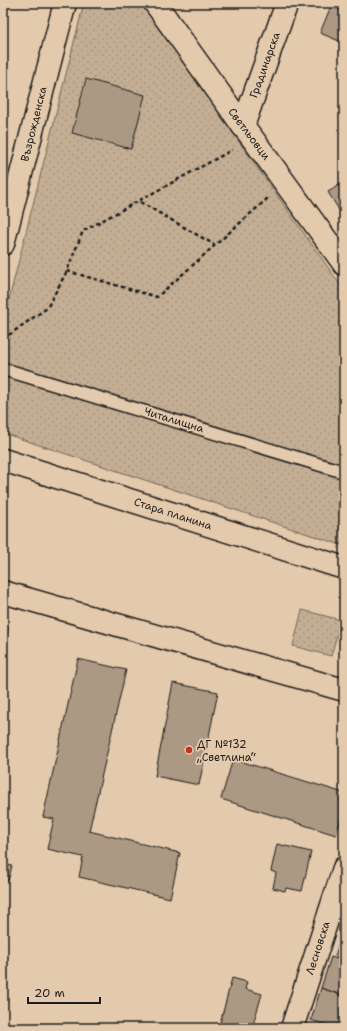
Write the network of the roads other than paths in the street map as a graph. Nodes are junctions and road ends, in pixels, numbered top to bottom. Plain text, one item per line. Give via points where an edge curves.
1 (65, 3) edge
2 (154, 3) edge
3 (287, 3) edge
4 (248, 132) junction
5 (3, 244) edge
6 (344, 264) edge
7 (3, 369) edge
8 (3, 460) edge
9 (344, 472) edge
10 (344, 568) edge
11 (3, 592) edge
12 (344, 690) edge
13 (344, 868) edge
14 (292, 1028) edge

1 - 5 street, Възрожденска
2 - 4 street, Светльовци
3 - 4 street, Градинарска
4 - 6 street, Светльовци
7 - 9 lane, Читалищна
8 - 10 street, Стара планина
11 - 12 street
13 - 14 street, Лесновска

